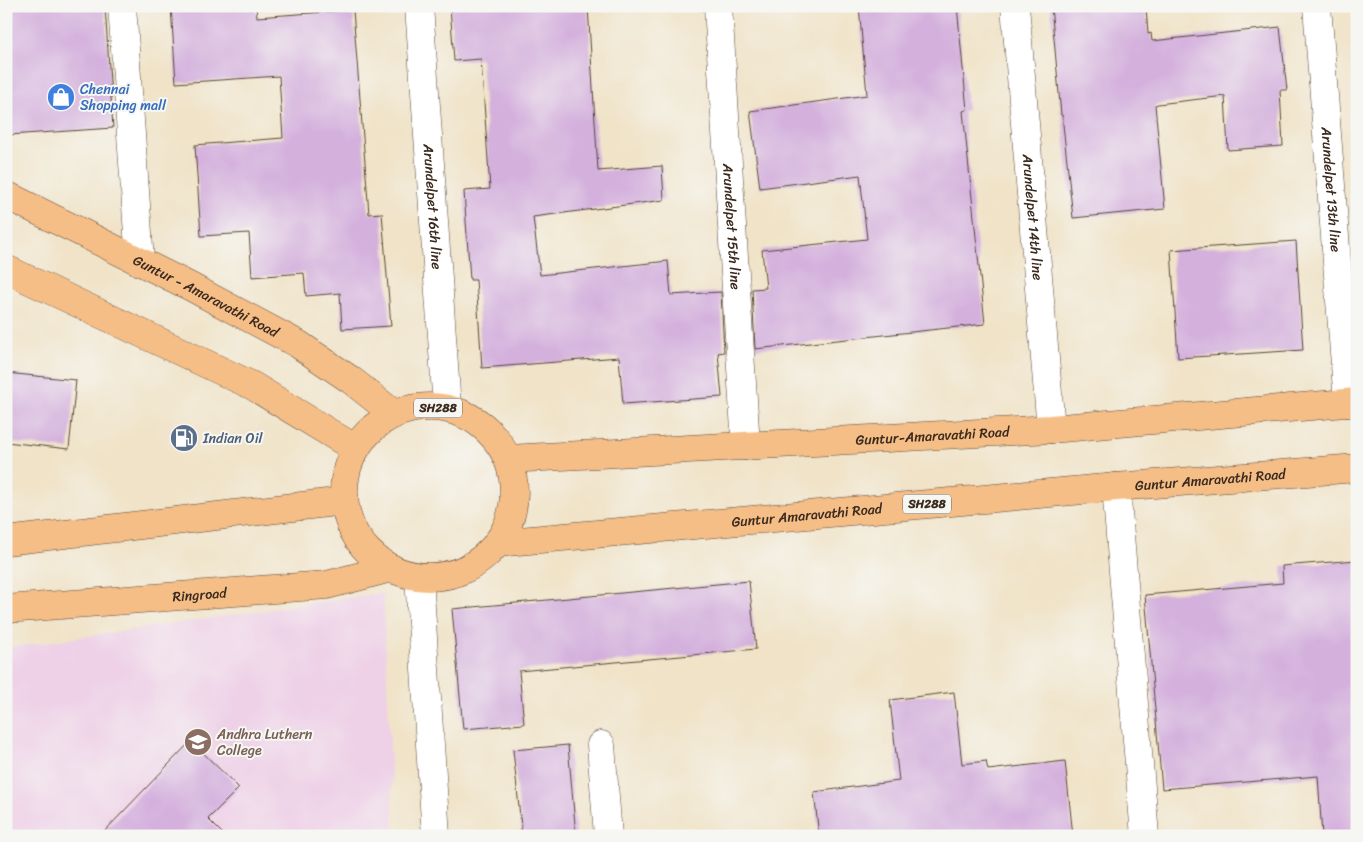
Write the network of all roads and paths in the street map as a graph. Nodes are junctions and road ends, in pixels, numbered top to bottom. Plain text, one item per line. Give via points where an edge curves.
1 (122, 6) edge
2 (419, 6) edge
3 (718, 6) edge
4 (1015, 6) edge
5 (1317, 6) edge
6 (6, 195) edge
7 (140, 262) junction
8 (6, 269) edge
9 (1353, 402) edge
10 (447, 408) junction
11 (394, 414) junction
12 (1052, 429) junction
13 (746, 446) junction
14 (356, 449) junction
15 (508, 460) junction
16 (1357, 468) edge
17 (1116, 487) junction
18 (344, 501) junction
19 (6, 541) edge
20 (497, 543) junction
21 (391, 568) junction
22 (419, 576) junction
23 (6, 609) edge
24 (600, 744) dead end
25 (436, 836) edge
26 (608, 836) edge
27 (1145, 836) edge

1 - 7 street
2 - 10 street, Arundelpet 16th line
3 - 13 street, Arundelpet 15th line
4 - 12 street, Arundelpet 14th line
5 - 9 street, Arundelpet 13th line
6 - 7 main road, Guntur - Amaravathi Road / SH288
7 - 11 main road, Guntur - Amaravathi Road / SH288 via 298,344
8 - 14 main road via 253,386
9 - 12 main road, Guntur-Amaravathi Road
10 - 11 main road, SH288 via 420,407
10 - 15 main road, SH288 via 472,417 492,434
11 - 14 main road, SH288 via 372,428
12 - 13 main road, Guntur-Amaravathi Road
13 - 15 main road, Guntur-Amaravathi Road
14 - 18 main road, SH288 via 345,474
15 - 20 main road, SH288 via 514,488 510,517
16 - 17 main road, Guntur Amaravathi Road / SH288
17 - 20 main road, Guntur Amaravathi Road / SH288
17 - 27 street
18 - 19 main road
18 - 21 main road, SH288 via 351,527 367,551
20 - 22 main road, SH288 via 475,563 448,575
21 - 22 main road, SH288
21 - 23 main road, Ringroad via 327,585
22 - 25 street
24 - 26 street

